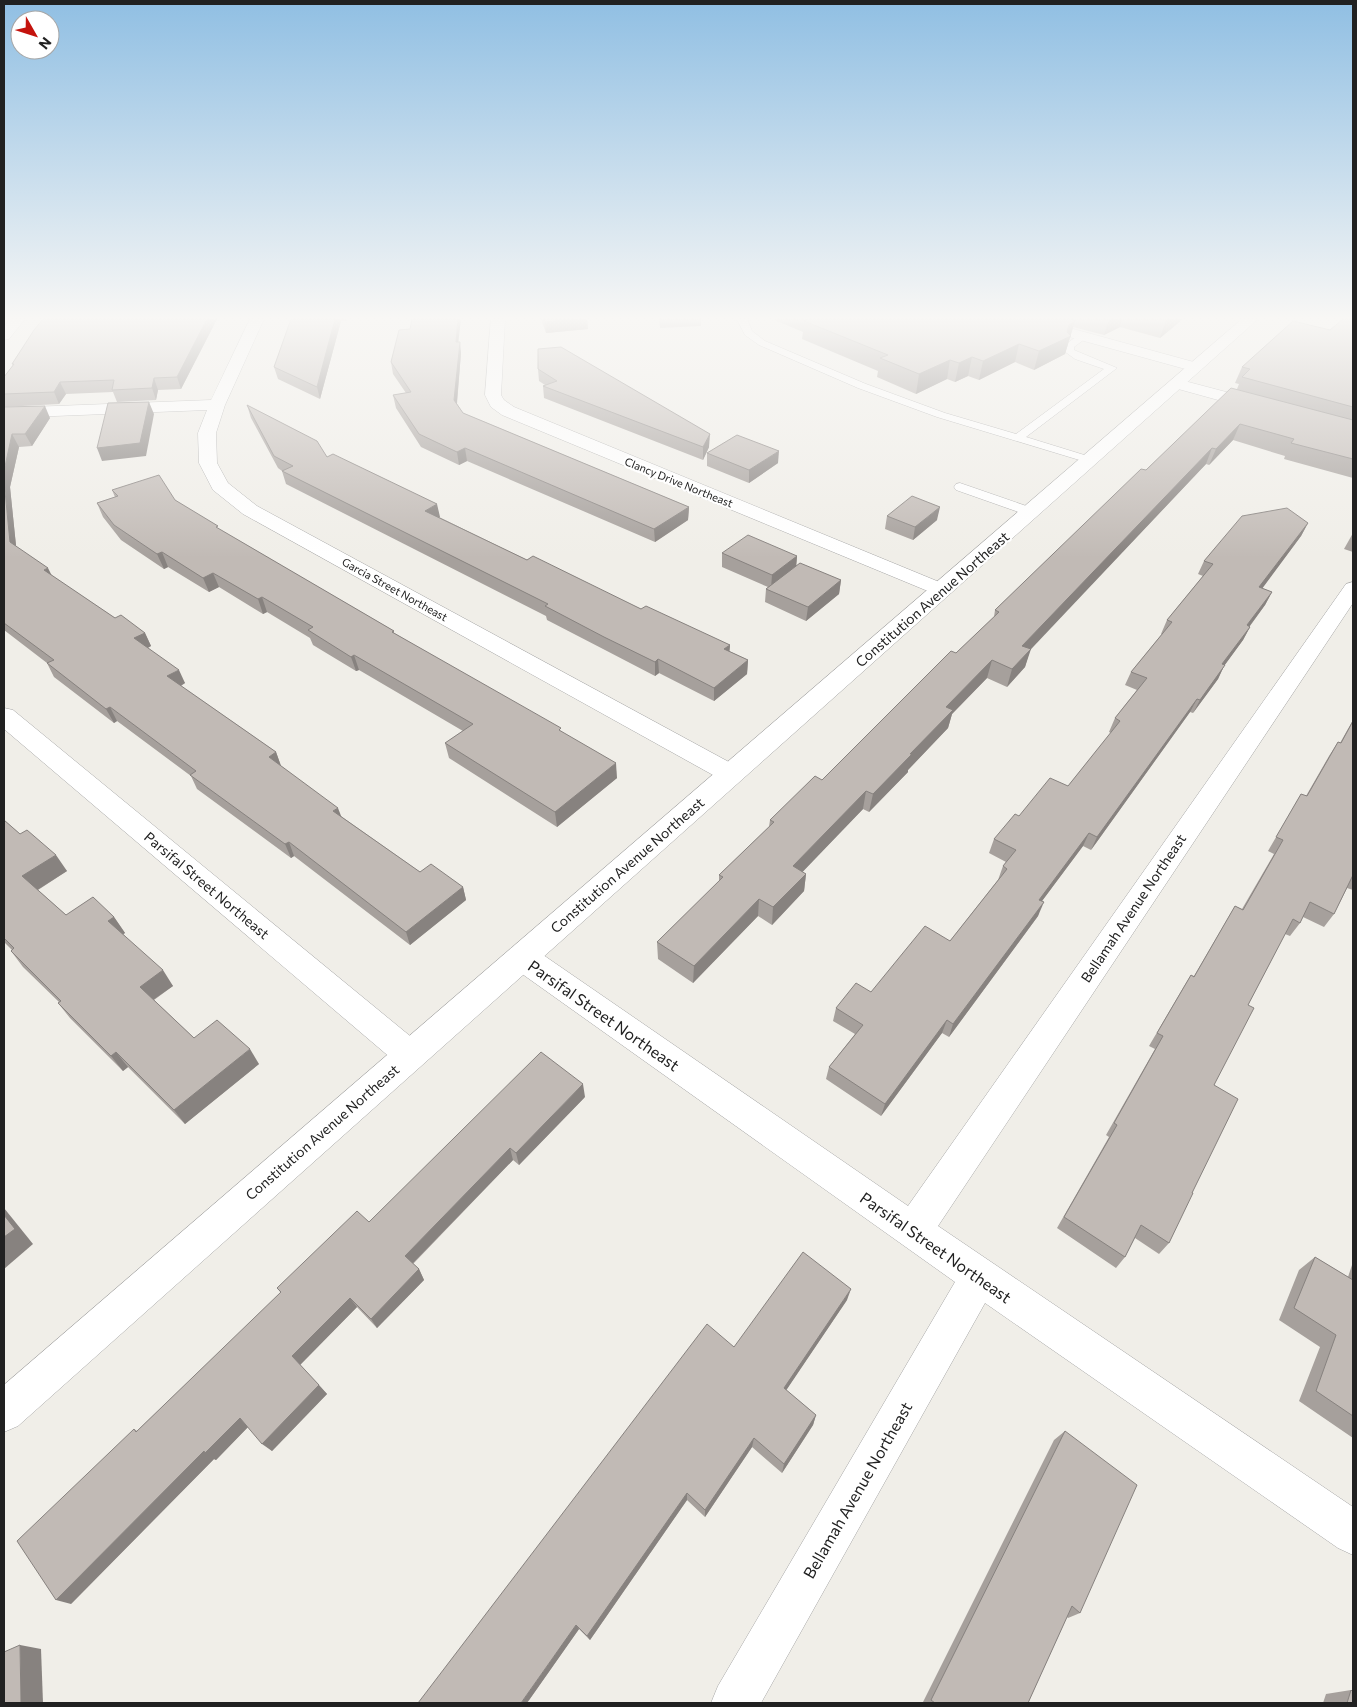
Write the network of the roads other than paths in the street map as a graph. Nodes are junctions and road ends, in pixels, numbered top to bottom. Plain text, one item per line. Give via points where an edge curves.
1 (220, 399) edge
2 (496, 399) edge
3 (895, 399) edge
4 (1071, 399) edge
5 (1160, 399) edge
6 (1246, 399) edge
7 (217, 405) junction
8 (1278, 411) edge
9 (4, 413) edge
10 (1018, 438) junction
11 (1090, 460) junction
12 (960, 487) dead end
13 (1031, 512) junction
14 (1353, 588) edge
15 (942, 590) junction
16 (4, 716) edge
17 (731, 774) junction
18 (522, 957) junction
19 (410, 1055) junction
20 (913, 1231) junction
21 (979, 1276) junction
22 (4, 1412) edge
23 (1353, 1533) edge
24 (735, 1703) edge

1 - 7 street, Garcia Street Northeast
2 - 15 street, Clancy Drive Northeast via 508,411
3 - 10 lane
4 - 10 lane
5 - 11 street, Constitution Avenue Northeast
6 - 8 street
7 - 9 street
7 - 17 street, Garcia Street Northeast via 208,434 208,463 220,486 250,510
10 - 11 lane
11 - 13 street, Constitution Avenue Northeast
12 - 13 lane
13 - 15 street, Constitution Avenue Northeast
14 - 20 street, Bellamah Avenue Northeast
15 - 17 street, Constitution Avenue Northeast
16 - 19 street, Parsifal Street Northeast
17 - 18 street, Constitution Avenue Northeast
18 - 19 street, Constitution Avenue Northeast
18 - 20 street, Parsifal Street Northeast
19 - 22 street, Constitution Avenue Northeast
20 - 21 street, Parsifal Street Northeast
21 - 23 street, Parsifal Street Northeast
21 - 24 street, Bellamah Avenue Northeast

